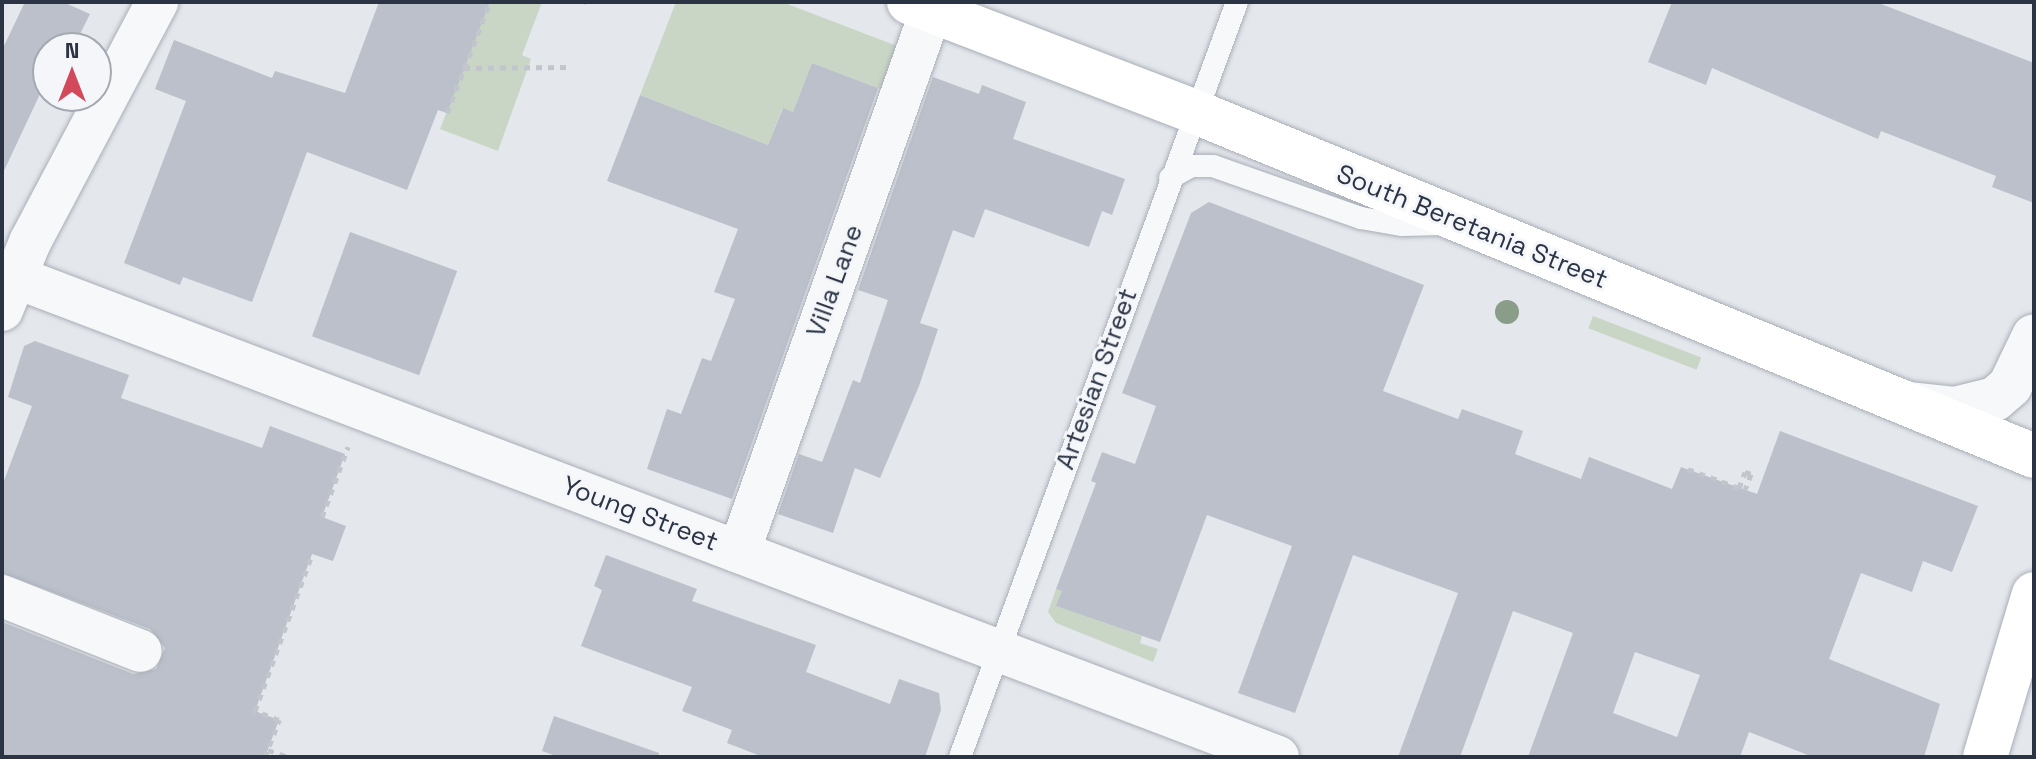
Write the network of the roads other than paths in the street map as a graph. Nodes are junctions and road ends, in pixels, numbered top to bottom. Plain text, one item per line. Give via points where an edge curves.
1 (157, 2) edge
2 (1237, 2) edge
3 (920, 6) edge
4 (1193, 111) junction
5 (1170, 178) junction
6 (1461, 224) junction
7 (6, 287) edge
8 (2034, 336) edge
9 (1901, 402) junction
10 (2034, 456) edge
11 (739, 552) junction
12 (2034, 594) edge
13 (2, 596) edge
14 (998, 650) junction
15 (141, 651) dead end
16 (960, 757) edge
17 (1278, 757) edge
18 (1985, 757) edge

1 - 7 street
2 - 4 lane, Artesian Street
3 - 4 main road, South Beretania Street
3 - 11 street, Villa Lane
4 - 5 lane, Artesian Street
4 - 6 main road, South Beretania Street
5 - 6 lane via 1192,166 1213,166 1382,223
5 - 14 lane, Artesian Street
6 - 9 main road, South Beretania Street
7 - 11 street, Young Street
8 - 9 street via 2015,379 1995,399 1954,409
9 - 10 main road, South Beretania Street
11 - 14 street, Young Street
12 - 18 main road
13 - 15 street
14 - 16 lane, Artesian Street
14 - 17 street, Young Street

